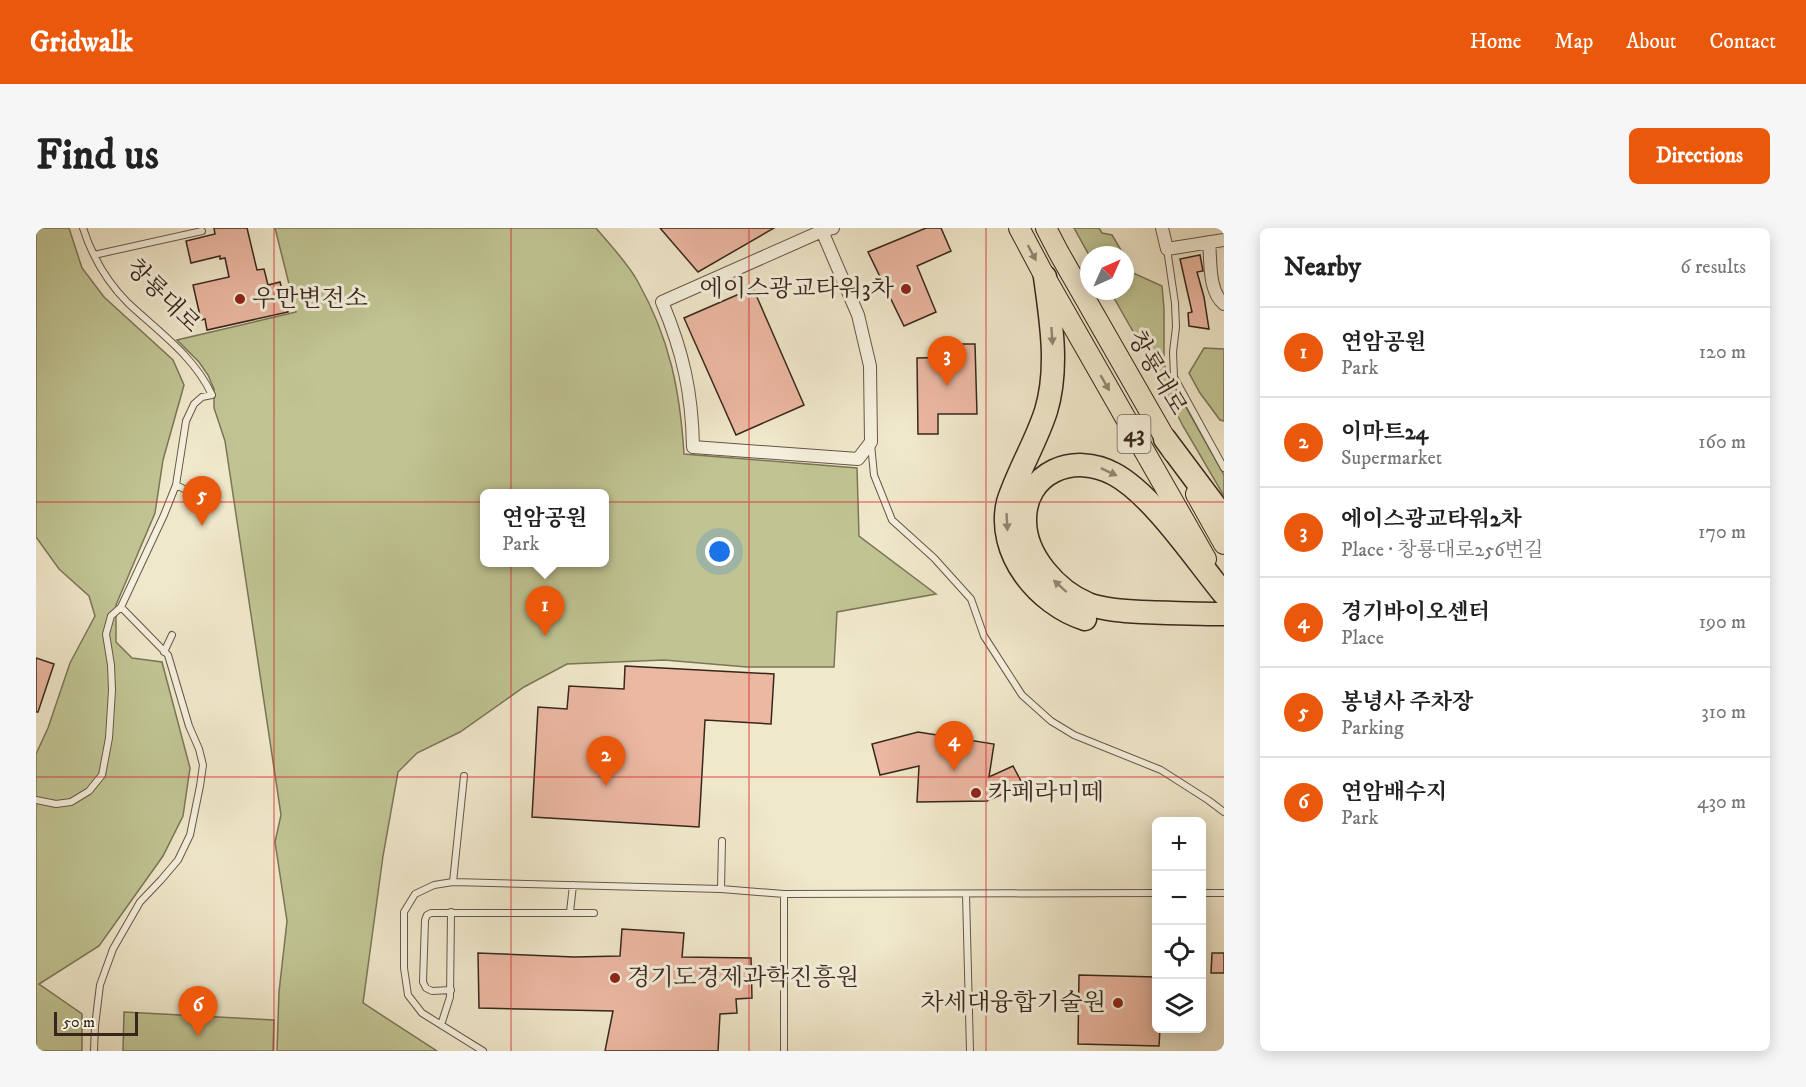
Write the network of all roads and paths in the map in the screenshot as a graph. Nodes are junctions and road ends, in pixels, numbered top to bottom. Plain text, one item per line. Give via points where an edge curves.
1 (83, 228) edge
2 (1019, 228) edge
3 (1046, 228) edge
4 (1058, 228) edge
5 (1162, 228) edge
6 (825, 229) edge
7 (202, 231) dead end
8 (1224, 240) edge
9 (1209, 242) junction
10 (1167, 249) junction
11 (1059, 253) junction
12 (94, 255) junction
13 (1045, 278) junction
14 (1224, 304) edge
15 (1165, 439) junction
16 (871, 442) junction
17 (1224, 468) edge
18 (176, 485) junction
19 (204, 499) dead end
20 (1224, 518) edge
21 (1224, 544) edge
22 (1224, 590) edge
23 (1224, 594) edge
24 (121, 607) junction
25 (1224, 614) edge
26 (1178, 621) junction
27 (1224, 629) edge
28 (172, 635) dead end
29 (164, 652) junction
30 (464, 776) dead end
31 (36, 800) edge
32 (1224, 812) edge
33 (722, 841) dead end
34 (453, 882) junction
35 (573, 885) junction
36 (720, 889) junction
37 (1152, 893) edge
38 (1206, 893) edge
39 (1224, 893) edge
40 (784, 894) junction
41 (966, 894) junction
42 (451, 912) junction
43 (570, 912) junction
44 (594, 913) dead end
45 (451, 990) junction
46 (441, 1024) junction
47 (94, 1051) edge
48 (483, 1051) edge
49 (784, 1051) edge
50 (970, 1051) edge

1 - 12 lane, 창룡대로
2 -> 13 main road, 창룡대로 / 43
3 - 11 main road, 창룡대로 / 43
4 - 11 main road
5 - 10 street
6 - 16 street via 858,315 870,366
6 - 16 street via 662,302 688,382 693,447 858,459
7 - 12 lane
8 - 9 street
9 - 10 street
9 - 14 street via 1216,296
10 - 17 lane via 1175,303 1174,377
11 - 15 main road, 창룡대로 / 43
12 - 18 lane, 창룡대로 via 116,290 194,364 212,395 201,397 186,421
13 -> 22 main road, 창룡대로 / 43
13 -> 26 highway via 1053,349 1051,387 1042,423 1007,507 1006,527 1013,554 1038,589 1077,616 1107,623
15 - 20 highway
15 - 21 main road, 창룡대로 / 43
16 - 32 lane via 874,475 892,520 971,599 984,636 1022,695 1074,735 1161,770
18 - 19 lane
18 - 24 lane
26 -> 23 highway via 1090,605 1051,577 1032,550 1025,529 1025,510 1042,480 1072,464 1092,466 1118,476 1159,515
24 - 29 lane
24 - 31 lane via 111,616 106,634 112,690 110,738 102,775 89,791 72,802
25 - 26 highway
26 - 27 highway
28 - 29 lane
29 - 47 lane via 200,749 201,786 190,835 177,860 140,902 113,949 100,985
30 - 34 lane
33 - 36 lane
34 - 35 lane
34 - 46 lane via 415,894 404,912 408,995 422,1013
35 - 36 lane
35 - 43 lane
36 - 40 lane
37 - 41 lane
38 - 39 lane
40 - 41 lane
40 - 49 lane
41 - 50 lane
42 - 43 lane
42 - 45 lane
42 - 45 lane via 427,915 423,982 432,991
43 - 44 lane
45 - 46 lane
46 - 48 lane

